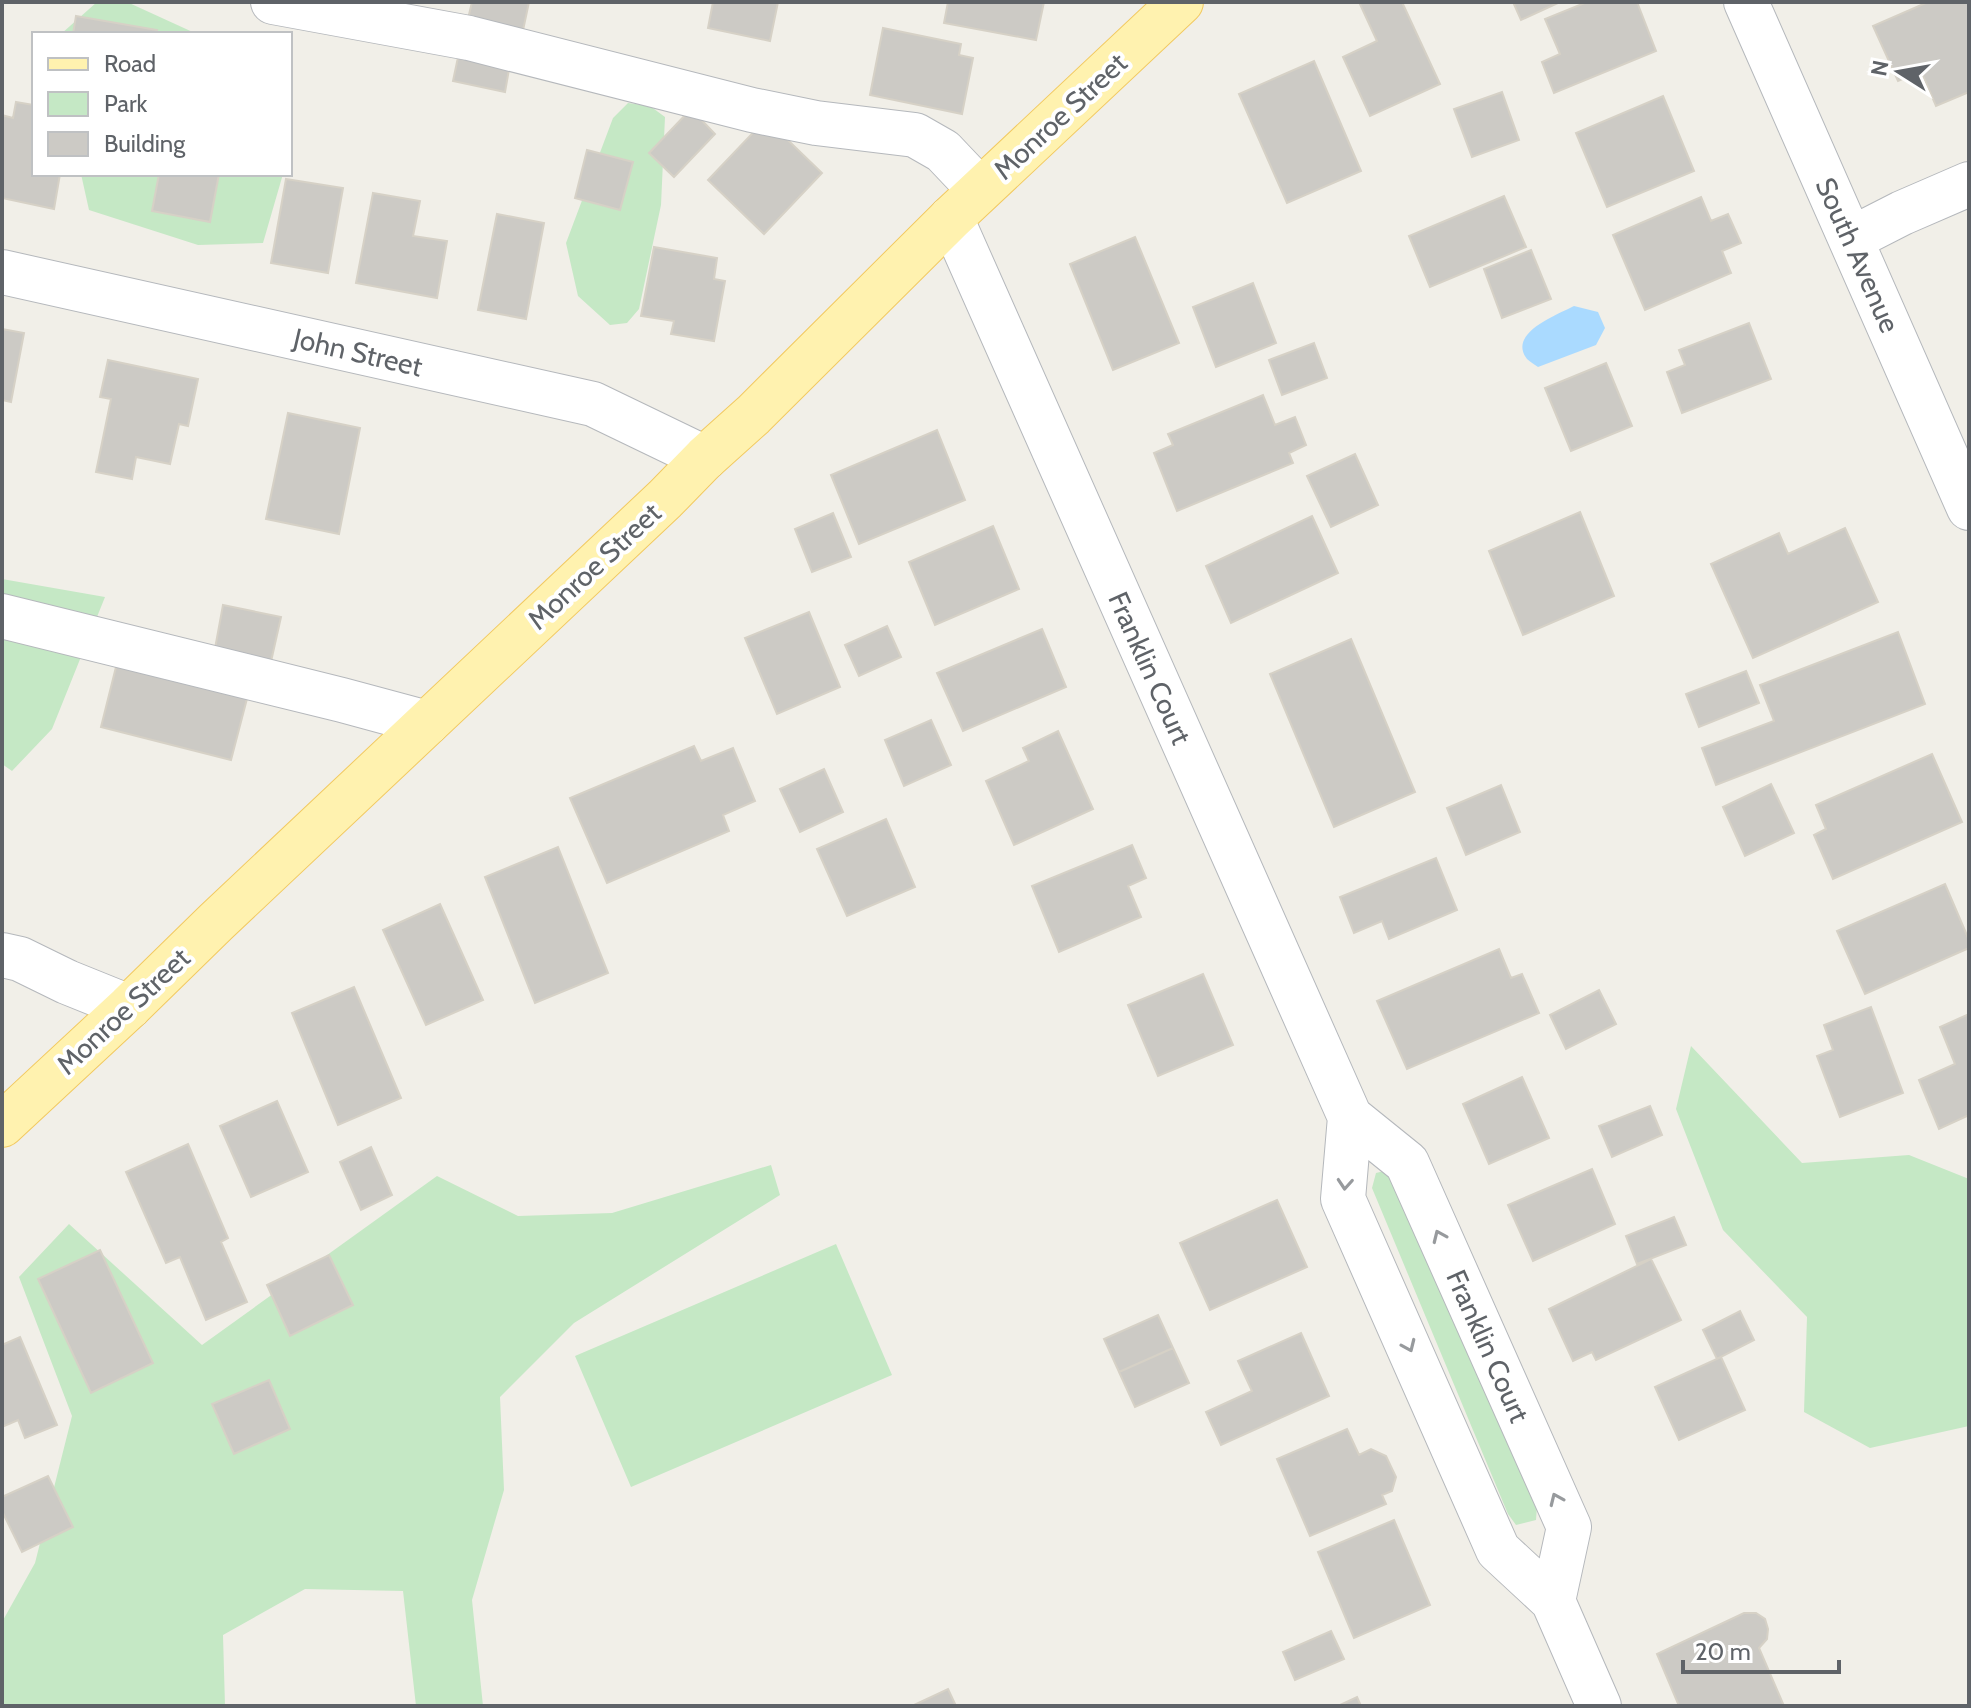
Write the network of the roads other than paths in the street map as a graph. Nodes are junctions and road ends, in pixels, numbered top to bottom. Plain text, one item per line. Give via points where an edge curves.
1 (273, 2) edge
2 (1181, 2) edge
3 (1746, 2) edge
4 (1969, 184) edge
5 (966, 204) junction
6 (1851, 239) junction
7 (2, 272) edge
8 (705, 458) junction
9 (1969, 508) edge
10 (2, 616) edge
11 (427, 723) junction
12 (2, 955) edge
13 (129, 1007) junction
14 (1350, 1117) junction
15 (2, 1125) edge
16 (1553, 1601) junction
17 (1599, 1706) edge

1 - 5 street, Franklin Court via 469,38 752,110 915,135 943,151
2 - 5 main road, Monroe Street
3 - 6 street, South Avenue
4 - 6 street
5 - 8 main road, Monroe Street
5 - 14 street, Franklin Court
6 - 9 street, South Avenue
7 - 8 street, John Street via 593,404
8 - 11 main road, Monroe Street
10 - 11 street
11 - 13 main road, Monroe Street
12 - 13 street
13 - 15 main road, Monroe Street
14 -> 16 street, Franklin Court via 1343,1199 1498,1550
16 -> 14 street, Franklin Court via 1569,1527 1407,1163
16 - 17 street, Franklin Court

